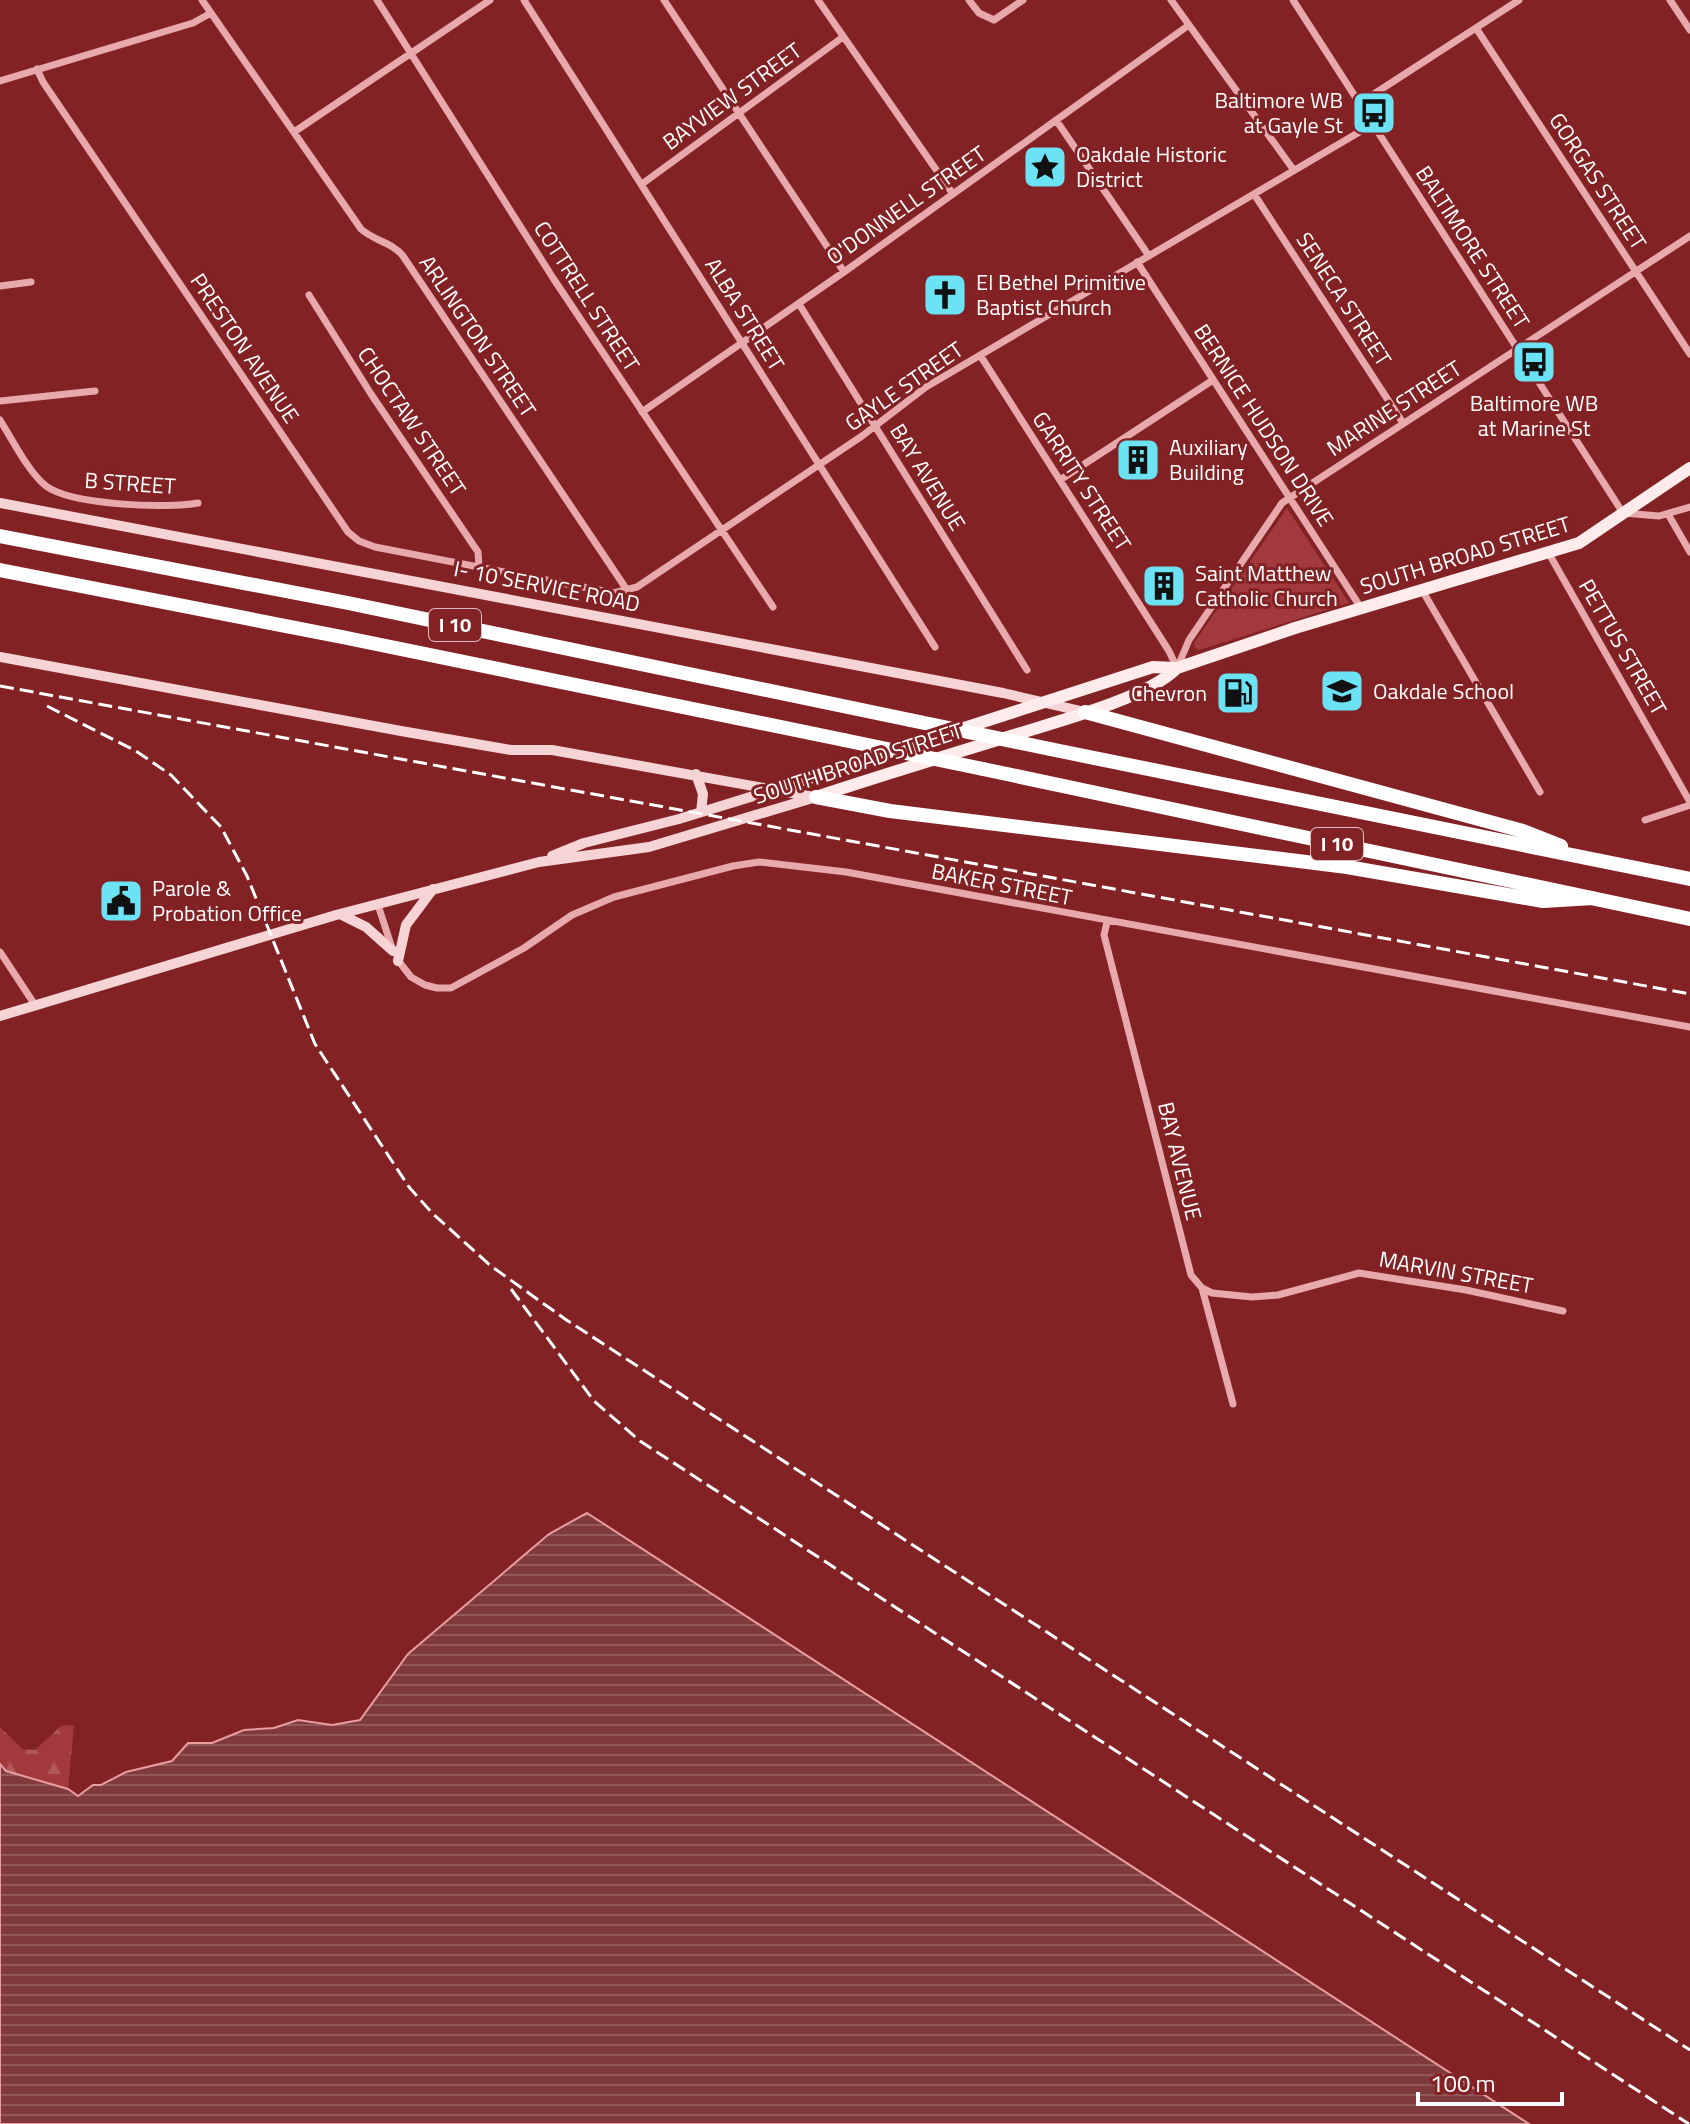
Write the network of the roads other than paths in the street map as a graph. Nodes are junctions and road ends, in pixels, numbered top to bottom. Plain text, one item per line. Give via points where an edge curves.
1 (202, 0) edge
2 (377, 0) edge
3 (490, 0) edge
4 (524, 0) edge
5 (664, 0) edge
6 (818, 0) edge
7 (969, 0) edge
8 (1023, 0) edge
9 (1171, 0) edge
10 (1293, 0) edge
11 (1519, 0) edge
12 (1670, 0) edge
13 (211, 13) junction
14 (1189, 25) junction
15 (1476, 28) junction
16 (1690, 30) edge
17 (843, 37) junction
18 (411, 54) junction
19 (37, 69) junction
20 (0, 81) edge
21 (1360, 103) junction
22 (739, 113) junction
23 (1056, 120) junction
24 (1373, 124) junction
25 (294, 132) junction
26 (1293, 169) junction
27 (642, 184) junction
28 (953, 194) junction
29 (1254, 194) junction
30 (1690, 236) edge
31 (1149, 256) junction
32 (1137, 262) junction
33 (1636, 271) junction
34 (844, 272) junction
35 (31, 282) dead end
36 (0, 286) edge
37 (309, 295) dead end
38 (799, 304) junction
39 (742, 343) junction
40 (1517, 349) junction
41 (1690, 354) edge
42 (980, 355) junction
43 (1213, 380) junction
44 (95, 391) dead end
45 (0, 401) edge
46 (642, 412) junction
47 (0, 420) edge
48 (1403, 423) junction
49 (874, 426) junction
50 (820, 466) junction
51 (1690, 468) edge
52 (1060, 480) junction
53 (1288, 498) junction
54 (0, 503) edge
55 (198, 503) dead end
56 (1690, 507) edge
57 (1623, 513) junction
58 (1668, 514) junction
59 (720, 530) junction
60 (0, 536) edge
61 (1548, 552) junction
62 (1690, 552) edge
63 (479, 567) junction
64 (0, 570) edge
65 (627, 590) junction
66 (1422, 590) junction
67 (773, 607) dead end
68 (1361, 608) junction
69 (935, 647) dead end
70 (0, 657) edge
71 (1177, 668) junction
72 (1027, 670) dead end
73 (1046, 703) junction
74 (1085, 712) junction
75 (696, 774) junction
76 (775, 789) junction
77 (1540, 792) dead end
78 (816, 797) junction
79 (1690, 803) edge
80 (701, 812) junction
81 (1645, 820) dead end
82 (1602, 861) junction
83 (539, 862) junction
84 (1690, 879) edge
85 (433, 889) junction
86 (1593, 898) junction
87 (378, 905) junction
88 (340, 914) junction
89 (1690, 919) edge
90 (1107, 922) junction
91 (0, 952) edge
92 (396, 956) junction
93 (35, 1005) junction
94 (0, 1016) edge
95 (1690, 1027) edge
96 (1202, 1288) junction
97 (1563, 1311) dead end
98 (1233, 1404) dead end

1 - 13 street, ARLINGTON STREET
2 - 18 street, COTTRELL STREET
3 - 18 street
4 - 27 street, ALBA STREET
5 - 22 street
6 - 17 street
7 - 8 street via 994,20
9 - 14 street
10 - 21 street, BALTIMORE STREET
11 - 15 street
12 - 16 street
13 - 19 street via 193,23
13 - 25 street, ARLINGTON STREET
14 - 23 street, O'DONNELL STREET
14 - 26 street
15 - 21 street
15 - 33 street, GORGAS STREET
17 - 22 street, BAYVIEW STREET
17 - 28 street
18 - 25 street
18 - 46 street, COTTRELL STREET
19 - 20 street
19 - 63 street, PRESTON AVENUE via 348,532 375,547
21 - 24 street, BALTIMORE STREET
22 - 27 street, BAYVIEW STREET
22 - 34 street
23 - 28 street, O'DONNELL STREET
23 - 31 street
24 - 26 street, GAYLE STREET
24 - 40 street, BALTIMORE STREET
25 - 65 street, ARLINGTON STREET via 361,229 403,256
26 - 29 street, GAYLE STREET
27 - 39 street, ALBA STREET
28 - 34 street, O'DONNELL STREET
29 - 31 street, GAYLE STREET
29 - 48 street, SENECA STREET
30 - 33 street, MARINE STREET
31 - 32 street, GAYLE STREET
32 - 42 street, GAYLE STREET
32 - 43 street, BERNICE HUDSON DRIVE
33 - 40 street, MARINE STREET
33 - 41 street, GORGAS STREET
34 - 38 street, O'DONNELL STREET
35 - 36 street
37 - 63 street, CHOCTAW STREET via 478,552
38 - 39 street, O'DONNELL STREET
38 - 49 street, BAY AVENUE
39 - 46 street, O'DONNELL STREET
39 - 50 street, ALBA STREET
40 - 48 street, MARINE STREET
40 - 57 street, BALTIMORE STREET
42 - 49 street, GAYLE STREET
42 - 52 street, GARRITY STREET
43 - 52 street
43 - 53 street, BERNICE HUDSON DRIVE
44 - 45 street
46 - 59 street, COTTRELL STREET
47 - 55 street, B STREET via 40,480 59,493 86,500
48 - 53 street, MARINE STREET
49 - 50 street, GAYLE STREET
49 - 72 street, BAY AVENUE
50 - 59 street, GAYLE STREET
50 - 69 street, ALBA STREET
51 - 57 main road, SOUTH BROAD STREET
52 - 71 street, GARRITY STREET
53 - 68 street, BERNICE HUDSON DRIVE
53 - 71 street, MARINE STREET via 1189,640
54 - 73 main road, I- 10 SERVICE ROAD
56 - 58 street
57 - 58 street
57 - 61 main road, SOUTH BROAD STREET via 1579,543
58 - 62 street
59 - 65 street, GAYLE STREET
59 - 67 street, COTTRELL STREET
60 - 82 highway, I 10, bridge
61 - 66 main road, SOUTH BROAD STREET
61 - 79 street, PETTUS STREET
63 - 65 street, PRESTON AVENUE via 600,592
64 - 86 highway, I 10, bridge
66 - 68 main road, SOUTH BROAD STREET
66 - 77 street
68 - 71 main road, SOUTH BROAD STREET
70 - 75 main road via 511,750 552,750
71 - 73 main road, SOUTH BROAD STREET via 1153,667
71 - 74 main road, SOUTH BROAD STREET via 1166,679
73 - 74 main road, I- 10 SERVICE ROAD
73 - 76 main road, SOUTH BROAD STREET
74 - 78 main road, SOUTH BROAD STREET
74 - 82 highway via 1523,831
75 - 76 main road
75 - 80 main road via 703,794
76 - 78 main road
76 - 80 main road, SOUTH BROAD STREET
78 - 83 main road, SOUTH BROAD STREET via 649,847
78 - 86 highway via 890,811 1347,867 1543,901
79 - 81 street
80 - 83 main road, SOUTH BROAD STREET via 584,843
82 - 84 highway, I 10
83 - 85 main road, SOUTH BROAD STREET
85 - 87 main road, SOUTH BROAD STREET
85 - 92 main road via 406,925
86 - 89 highway, I 10
87 - 88 main road, SOUTH BROAD STREET
87 - 92 street
88 - 92 main road via 366,927
88 - 93 main road, SOUTH BROAD STREET
90 - 92 street, BAKER STREET via 846,872 759,862 594,904 451,988 425,985 411,977
90 - 95 street, BAKER STREET
90 - 96 street, BAY AVENUE via 1104,935 1191,1275
91 - 93 street
93 - 94 main road, SOUTH BROAD STREET
96 - 97 street, MARVIN STREET via 1252,1297 1278,1295 1359,1273
96 - 98 street, BAY AVENUE

